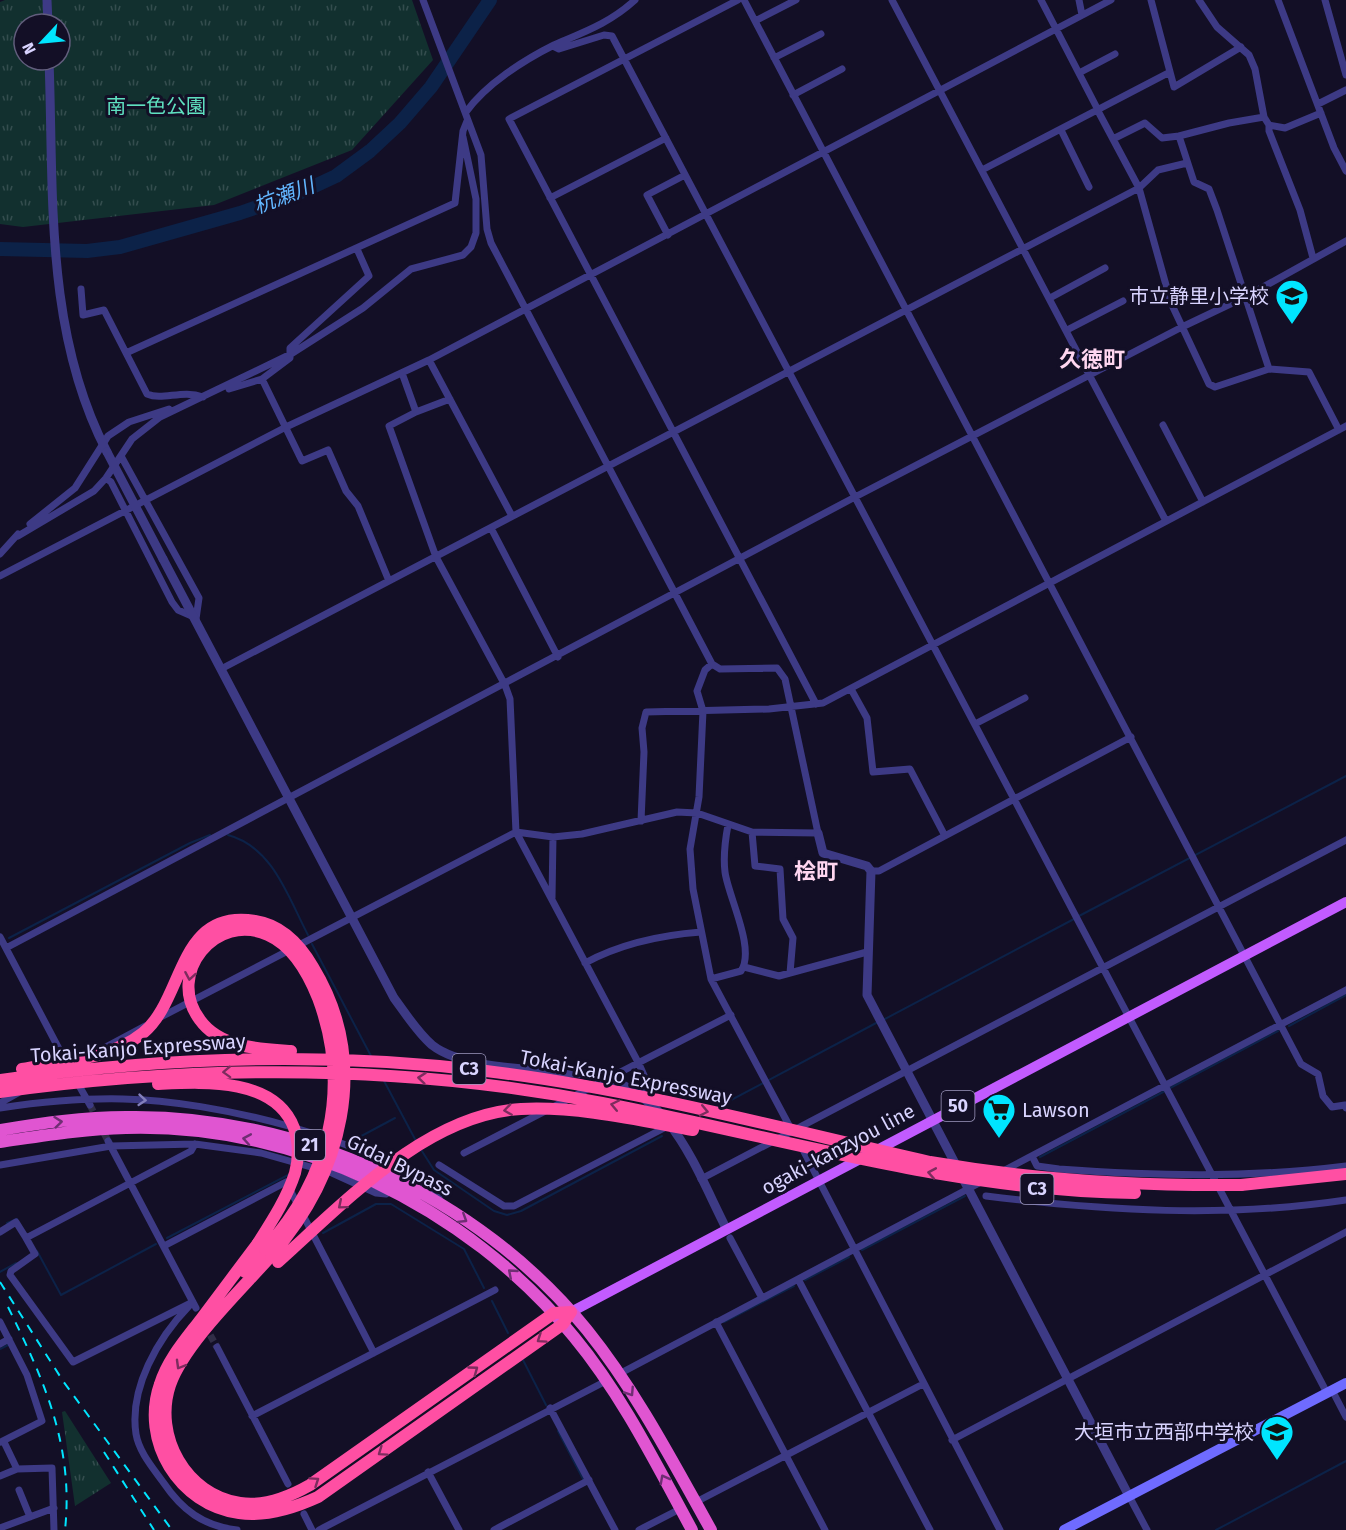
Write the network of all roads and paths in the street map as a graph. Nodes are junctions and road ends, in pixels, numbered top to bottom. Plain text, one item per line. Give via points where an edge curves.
1 (423, 0) edge
2 (635, 0) edge
3 (738, 0) edge
4 (744, 0) edge
5 (796, 0) edge
6 (892, 0) edge
7 (1041, 0) edge
8 (1079, 0) edge
9 (1112, 0) edge
10 (1151, 0) edge
11 (1198, 0) edge
12 (1278, 0) edge
13 (1325, 0) edge
14 (1082, 15) junction
15 (755, 21) junction
16 (1056, 29) junction
17 (821, 34) dead end
18 (554, 46) junction
19 (1241, 47) junction
20 (1115, 54) dead end
21 (774, 58) junction
22 (625, 59) junction
23 (842, 69) dead end
24 (50, 72) edge
25 (1170, 72) junction
26 (1079, 73) junction
27 (1346, 75) edge
28 (1346, 90) edge
29 (938, 91) junction
30 (793, 95) junction
31 (1318, 104) junction
32 (1098, 110) junction
33 (466, 112) junction
34 (1321, 113) junction
35 (1264, 117) junction
36 (467, 121) junction
37 (1269, 125) junction
38 (1061, 130) junction
39 (1179, 136) junction
40 (464, 137) junction
41 (666, 138) junction
42 (1113, 139) junction
43 (823, 153) junction
44 (1186, 163) junction
45 (982, 170) junction
46 (1346, 171) edge
47 (685, 176) junction
48 (1089, 187) dead end
49 (1139, 188) junction
50 (550, 198) junction
51 (706, 214) junction
52 (668, 235) junction
53 (1346, 241) edge
54 (1023, 248) junction
55 (357, 249) junction
56 (1313, 258) junction
57 (1105, 268) dead end
58 (591, 275) junction
59 (81, 289) dead end
60 (1245, 297) junction
61 (1050, 298) junction
62 (1123, 301) dead end
63 (527, 309) junction
64 (906, 310) junction
65 (1182, 327) junction
66 (1067, 330) junction
67 (126, 353) junction
68 (291, 354) junction
69 (429, 360) junction
70 (1269, 369) junction
71 (788, 372) junction
72 (402, 373) junction
73 (1090, 375) junction
74 (262, 379) junction
75 (220, 390) junction
76 (203, 397) junction
77 (450, 399) junction
78 (175, 409) junction
79 (416, 412) junction
80 (1163, 425) dead end
81 (286, 427) junction
82 (1342, 428) edge
83 (674, 431) junction
84 (973, 437) junction
85 (103, 443) junction
86 (121, 456) junction
87 (608, 465) junction
88 (106, 478) junction
89 (855, 497) junction
90 (145, 501) junction
91 (1203, 502) junction
92 (126, 511) junction
93 (512, 516) junction
94 (1166, 521) junction
95 (491, 528) junction
96 (18, 536) junction
97 (0, 554) edge
98 (436, 557) junction
99 (740, 560) junction
100 (0, 576) edge
101 (389, 581) junction
102 (1051, 583) junction
103 (676, 593) junction
104 (196, 619) junction
105 (933, 645) junction
106 (558, 657) junction
107 (712, 664) junction
108 (221, 669) junction
109 (505, 685) junction
110 (851, 689) junction
111 (1025, 698) dead end
112 (816, 704) junction
113 (791, 707) junction
114 (703, 711) junction
115 (975, 724) junction
116 (1131, 737) junction
117 (290, 799) junction
118 (1015, 800) junction
119 (697, 813) junction
120 (641, 821) junction
121 (728, 825) junction
122 (516, 832) junction
123 (752, 832) junction
124 (818, 833) junction
125 (945, 836) junction
126 (553, 837) junction
127 (1346, 840) edge
128 (871, 871) junction
129 (552, 900) junction
130 (1346, 902) edge
131 (1220, 907) junction
132 (352, 918) junction
133 (701, 932) junction
134 (0, 937) edge
135 (6, 948) junction
136 (867, 952) junction
137 (1245, 955) junction
138 (585, 963) junction
139 (744, 967) junction
140 (1103, 967) junction
141 (790, 973) junction
142 (711, 979) junction
143 (1346, 990) edge
144 (731, 1015) junction
145 (1128, 1016) junction
146 (1281, 1025) junction
147 (639, 1064) junction
148 (69, 1066) junction
149 (486, 1071) junction
150 (905, 1072) junction
151 (0, 1073) edge
152 (611, 1079) junction
153 (0, 1080) edge
154 (1166, 1086) junction
155 (0, 1092) edge
156 (641, 1095) junction
157 (0, 1097) edge
158 (88, 1102) junction
159 (0, 1103) edge
160 (0, 1108) edge
161 (1346, 1108) edge
162 (932, 1120) junction
163 (671, 1125) junction
164 (0, 1130) edge
165 (792, 1131) junction
166 (0, 1142) edge
167 (110, 1143) junction
168 (195, 1144) junction
169 (464, 1153) dead end
170 (836, 1155) junction
171 (1032, 1156) junction
172 (0, 1165) edge
173 (439, 1165) dead end
174 (1346, 1166) edge
175 (1059, 1169) junction
176 (1346, 1174) edge
177 (1213, 1176) junction
178 (701, 1179) junction
179 (818, 1180) junction
180 (131, 1183) junction
181 (1241, 1185) junction
182 (969, 1189) junction
183 (392, 1190) junction
184 (986, 1196) dead end
185 (1346, 1200) edge
186 (440, 1205) junction
187 (1057, 1205) junction
188 (1231, 1210) junction
189 (0, 1232) edge
190 (1346, 1232) edge
191 (728, 1233) junction
192 (26, 1238) junction
193 (164, 1246) junction
194 (855, 1249) junction
195 (268, 1252) junction
196 (1266, 1275) junction
197 (798, 1279) junction
198 (495, 1290) dead end
199 (762, 1298) junction
200 (194, 1305) junction
201 (571, 1312) junction
202 (554, 1313) junction
203 (0, 1322) edge
204 (716, 1322) junction
205 (563, 1324) junction
206 (198, 1331) junction
207 (9, 1339) junction
208 (0, 1344) edge
209 (217, 1347) tunnel mouth
210 (374, 1353) junction
211 (619, 1374) junction
212 (1069, 1380) junction
213 (606, 1381) junction
214 (1346, 1383) edge
215 (923, 1384) junction
216 (1329, 1392) junction
217 (550, 1408) junction
218 (867, 1411) junction
219 (252, 1416) junction
220 (1346, 1417) edge
221 (952, 1440) junction
222 (1, 1441) edge
223 (786, 1456) junction
224 (17, 1469) junction
225 (428, 1472) junction
226 (0, 1476) edge
227 (589, 1480) junction
228 (288, 1484) dead end
229 (19, 1490) dead end
230 (1129, 1496) junction
231 (696, 1502) junction
232 (54, 1508) junction
233 (680, 1509) junction
234 (304, 1514) dead end
235 (30, 1517) junction
236 (0, 1528) edge
237 (54, 1530) edge
238 (237, 1530) edge
239 (312, 1530) edge
240 (319, 1530) edge
241 (459, 1530) edge
242 (494, 1530) edge
243 (615, 1530) edge
244 (639, 1530) edge
245 (692, 1530) edge
246 (711, 1530) edge
247 (825, 1530) edge
248 (930, 1530) edge
249 (1000, 1530) edge
250 (1064, 1530) edge
251 (1147, 1530) edge

1 - 33 street
2 - 18 street via 600,27
3 - 22 street
4 - 15 street
5 - 15 street
6 - 29 street
7 - 16 street
8 - 14 street
9 - 14 street
10 - 25 street
11 - 19 street via 1217,27
12 - 31 street
13 - 27 street
14 - 16 street
15 - 21 street
16 - 26 street
16 - 29 street
17 - 21 street
18 - 22 street via 559,49 612,36
18 - 33 street via 498,81
19 - 25 street via 1174,87
19 - 35 street via 1255,69
20 - 26 street
21 - 30 street
22 - 41 street
22 - 50 street via 509,120
23 - 30 street
24 - 85 street via 60,304 76,378
25 - 32 street
26 - 32 street
28 - 31 street
29 - 43 street
29 - 45 street
30 - 43 street
31 - 34 street
32 - 38 street
32 - 42 street
33 - 36 street
34 - 37 street via 1285,128
34 - 46 street
35 - 37 street
35 - 39 street
36 - 40 street
36 - 63 street via 481,155 492,243
37 - 56 street
38 - 45 street
38 - 48 street
39 - 42 street via 1162,138 1142,123
39 - 44 street
40 - 55 street via 455,203
40 - 68 street via 476,199 476,233 471,247 453,259 411,269 363,308
41 - 47 street
41 - 50 street
42 - 49 street
43 - 51 street
43 - 64 street
44 - 49 street via 1158,170
44 - 60 street via 1194,182 1209,189
45 - 54 street
47 - 51 street
47 - 52 street via 647,195
49 - 54 street
49 - 65 street via 1171,303
50 - 58 street
51 - 52 street
51 - 71 street
52 - 58 street
53 - 56 street
54 - 61 street
54 - 64 street
55 - 67 street
55 - 68 street via 369,276 290,348
56 - 60 street
57 - 61 street
58 - 63 street
58 - 83 street
59 - 67 street via 83,315 104,310
60 - 65 street
60 - 70 street
61 - 66 street
62 - 66 street
63 - 69 street
63 - 87 street
64 - 71 street
64 - 84 street
65 - 70 street via 1206,379 1215,387
65 - 73 street
66 - 73 street
67 - 76 street via 147,394 153,397 190,392
68 - 74 street
68 - 75 street
69 - 72 street
69 - 77 street
70 - 82 street via 1309,372
71 - 83 street
71 - 89 street
72 - 79 street
72 - 81 street
73 - 84 street
73 - 94 street
74 - 75 street
74 - 81 street
75 - 76 street
76 - 78 street
77 - 79 street
77 - 93 street
78 - 85 street via 129,422
78 - 86 street via 139,433
79 - 98 street via 389,426
80 - 91 street
81 - 90 street
81 - 101 street via 302,461 328,450 346,491 358,506
82 - 91 street
83 - 87 street
83 - 99 street
84 - 89 street
84 - 102 street
85 - 96 street via 75,488 47,513 18,531
85 - 104 street, bridge
86 - 88 street
86 - 90 street
87 - 93 street
87 - 103 street
88 - 92 street
88 - 96 street via 85,498
89 - 99 street
89 - 105 street
90 - 92 street
90 - 104 street via 199,598
91 - 94 street
92 - 100 street
92 - 104 street via 172,602 178,610
93 - 95 street
94 - 102 street
95 - 98 street
95 - 106 street
96 - 97 street
98 - 101 street
98 - 109 street
99 - 103 street
99 - 112 street
101 - 108 street
102 - 105 street
102 - 116 street
103 - 106 street
103 - 107 street
104 - 108 street
105 - 110 street
105 - 115 street
106 - 109 street
107 - 113 street via 720,669 777,668 785,679
107 - 114 street via 705,670 697,691
108 - 117 street
109 - 117 street
109 - 122 street via 510,699
110 - 112 street
110 - 125 street via 867,718 873,772 910,769
111 - 115 street
112 - 113 street
113 - 114 street
113 - 124 street
114 - 119 street
114 - 120 street via 646,712 642,728
115 - 118 street
116 - 118 street
116 - 131 street
117 - 132 street
117 - 135 street
118 - 125 street
118 - 140 street
119 - 120 street via 677,812
119 - 121 street
119 - 133 street via 692,827 691,861
120 - 126 street
121 - 123 street
121 - 139 street via 725,874 745,946
122 - 126 street
122 - 129 street
122 - 132 street
123 - 124 street
123 - 141 street via 755,866 780,869 783,919 793,938
124 - 128 street via 823,853 867,866
125 - 128 street via 879,871
126 - 129 street
127 - 131 street
128 - 136 street
129 - 138 street
130 - 137 main road, ogaki-kanzyou line / 50
131 - 137 street
131 - 140 street
132 - 148 street
132 - 152 street via 394,998 418,1031 450,1056 470,1062
133 - 138 street via 650,940
133 - 142 street
134 - 135 street
135 - 148 street
136 - 141 street
136 - 150 street via 866,990
137 - 145 main road, ogaki-kanzyou line / 50
137 - 146 street
138 - 147 street
139 - 141 street via 778,976
139 - 142 street
140 - 145 street
140 - 150 street
142 - 144 street
143 - 146 street
144 - 147 street
144 - 165 street
145 - 154 street
145 - 162 main road, ogaki-kanzyou line / 50
146 - 154 street
146 - 161 street via 1301,1064 1318,1074 1327,1103
147 - 152 street
147 - 156 street via 646,1080
148 - 158 street
148 - 159 street
149 - 153 highway, Tokai-Kanjo Expressway / C3, bridge via 361,1060 248,1058 127,1065
149 -> 181 highway, Tokai-Kanjo Expressway / C3, bridge via 599,1088 978,1170 1086,1182
195 -> 149 highway, bridge via 301,1203 324,1154 335,1096 334,1068 333,1057 332,1047 315,991 287,947 268,935 246,929 227,932 210,941 192,965 189,998 206,1027 230,1042 265,1049 300,1052 311,1052 323,1053 334,1053 345,1054 356,1054 441,1062
150 - 162 street
150 - 165 street
151 - 195 highway, bridge via 77,1059 131,1041 160,1014 184,958 208,931 241,920 277,928 306,955 324,990 336,1025 344,1078 338,1137 324,1177 296,1226
152 - 156 street
152 - 169 street
154 - 171 street
154 - 177 street
170 -> 155 highway, Tokai-Kanjo Expressway / C3, bridge via 599,1102 411,1077 247,1072 141,1077
156 - 163 street
157 - 195 highway, bridge via 168,1083 241,1087 267,1096 291,1122 298,1158
158 - 160 street
158 -> 186 street via 165,1102 299,1129 391,1165 438,1193
162 - 179 main road, ogaki-kanzyou line / 50
162 - 182 street
163 - 173 street via 514,1206 504,1206
163 - 178 street
164 -> 186 highway, Gidai Bypass / 21 via 126,1117 226,1124 329,1152 394,1179
165 - 178 street
165 - 179 street
183 -> 166 highway, Gidai Bypass / 21 via 297,1151 192,1131 126,1128
167 - 168 street
167 - 172 street
167 - 180 street
168 - 180 street via 191,1151
168 - 183 street via 261,1153 332,1173 376,1193
181 -> 170 highway, Tokai-Kanjo Expressway / C3, bridge via 1137,1193 1037,1189
170 -> 195 highway, bridge via 565,1110 499,1112 461,1122 421,1143 358,1192
171 - 175 street via 1037,1166
171 - 182 street
174 - 177 street
175 - 177 street
175 - 187 street
176 - 181 highway, Tokai-Kanjo Expressway / C3
177 - 188 street
178 - 191 street
179 - 191 main road, ogaki-kanzyou line / 50
179 - 194 street
180 - 192 street
180 - 193 street
182 - 194 street
182 - 212 street
202 -> 183 highway, Gidai Bypass / 21 via 488,1252
184 - 187 street
185 - 188 street via 1266,1210
186 -> 201 highway, Gidai Bypass / 21 via 497,1242 531,1270
187 - 188 street
188 - 196 street
189 - 192 street via 16,1222
190 - 196 street
191 - 199 street
191 - 201 main road, ogaki-kanzyou line / 50
192 - 200 street via 35,1254 10,1271 10,1275 73,1362
193 - 200 street
193 - 210 street via 286,1182
194 - 197 street
194 - 215 street
195 - 206 highway
195 - 206 highway
196 - 212 street
196 - 216 street
197 - 199 street
197 - 218 street
198 - 210 street
199 - 204 street
200 - 238 street via 168,1328 151,1358 137,1405 136,1434 147,1458 184,1509 211,1525
201 - 202 highway
201 - 205 highway
201 - 211 highway, 21
202 - 205 highway, 21
206 -> 202 highway via 166,1396 168,1439 181,1465 200,1486 226,1499 255,1504 285,1497 310,1485
203 - 207 street
204 - 211 street
204 - 223 street
205 -> 206 highway via 332,1489 297,1506 255,1514 226,1510 199,1498 177,1479 161,1451 154,1420 158,1387 170,1359
205 - 213 highway, 21
207 - 208 street
207 - 222 street via 27,1375 42,1421
209 - 219 street
210 - 219 street
211 -> 231 highway, 21
212 - 221 street
212 - 230 street
213 - 217 street
233 -> 213 highway, 21
214 - 216 main road
215 - 218 street
215 - 221 street
216 - 220 street
216 - 230 main road
217 - 225 street
217 - 227 street
218 - 223 street
218 - 248 street
219 - 228 street
221 - 249 street
222 - 224 street
223 - 231 street
223 - 247 street
224 - 226 street
224 - 232 street via 52,1468
225 - 240 street
225 - 241 street
227 - 242 street
227 - 243 street
229 - 235 street
230 - 250 main road
230 - 251 street
231 - 246 highway, 21
232 - 235 street
232 - 237 street
233 - 244 street
233 - 245 highway, 21
234 - 239 street
235 - 236 street

